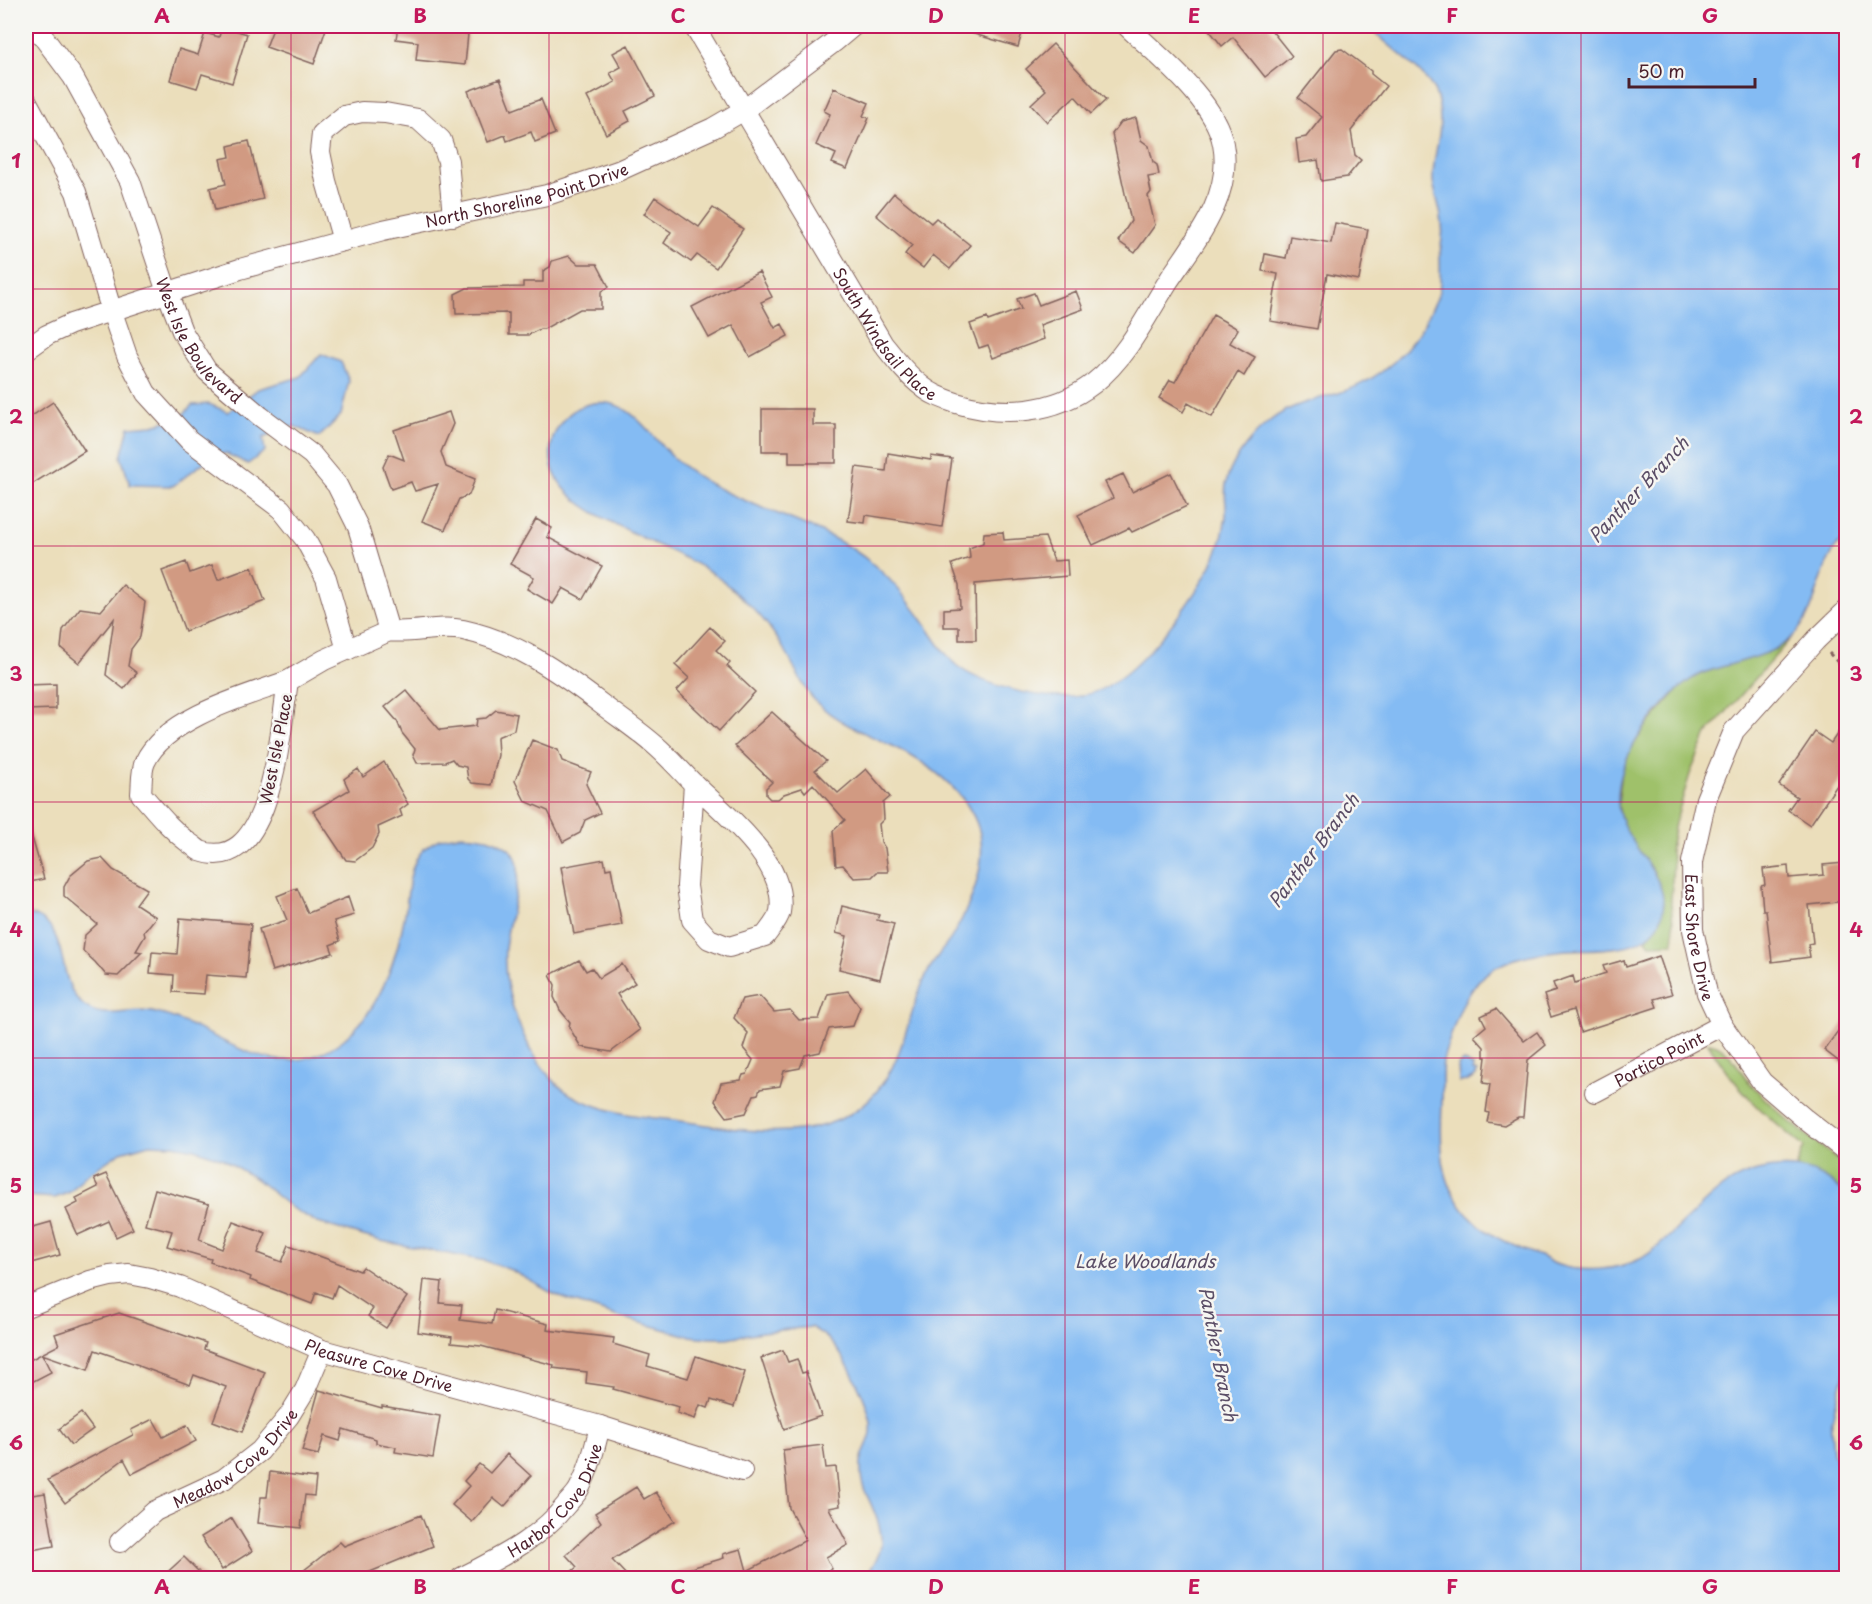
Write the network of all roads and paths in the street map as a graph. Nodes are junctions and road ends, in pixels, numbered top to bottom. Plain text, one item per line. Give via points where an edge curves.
1 (35, 26) edge
2 (694, 26) edge
3 (854, 26) edge
4 (1127, 26) edge
5 (26, 100) edge
6 (744, 110) junction
7 (453, 216) junction
8 (344, 241) junction
9 (167, 292) junction
10 (111, 309) junction
11 (26, 350) edge
12 (1846, 611) edge
13 (389, 631) junction
14 (1816, 640) junction
15 (347, 650) junction
16 (1846, 671) edge
17 (288, 681) junction
18 (694, 784) junction
19 (1722, 1025) junction
20 (1595, 1092) dead end
21 (1846, 1152) edge
22 (26, 1307) edge
23 (322, 1350) junction
24 (600, 1426) junction
25 (742, 1471) dead end
26 (120, 1542) dead end
27 (461, 1578) edge

1 - 9 street, West Isle Boulevard via 73,77 130,181
2 - 6 street, South Windsail Place
3 - 6 street, North Shoreline Point Drive
4 - 6 street, South Windsail Place via 1205,105 1215,123 1223,143 1224,163 1217,203 1113,364 1073,396 1027,411 988,410 946,400 924,389 902,368 883,344
5 - 10 street via 76,192
6 - 7 street, North Shoreline Point Drive via 656,155 584,184
7 - 8 street, North Shoreline Point Drive
7 - 8 street via 448,161 441,140 418,118 362,112 344,116 322,134 320,152
8 - 9 street, North Shoreline Point Drive
9 - 10 street, North Shoreline Point Drive
9 - 13 street, West Isle Boulevard via 182,332 207,371 312,455 337,485 358,527
10 - 11 street, North Shoreline Point Drive via 47,335
10 - 15 street via 127,356 146,393 165,416 216,462 281,509 305,539 326,578
12 - 14 street, East Shore Drive
13 - 15 street, West Isle Place
13 - 18 street, West Isle Place via 460,630 525,652 563,675 655,744
14 - 16 path
14 - 19 street, East Shore Drive via 1734,731 1706,799 1692,862 1693,930 1707,993
15 - 17 street, West Isle Place
17 - 17 street, West Isle Place via 269,795 261,817 243,843 224,854 200,851 172,830 141,794 144,764 153,747 174,729 199,715
18 - 18 street, West Isle Place via 687,886 692,920 709,939 729,947 765,936 780,913 779,886 750,839
19 - 20 street, Portico Point
19 - 21 street, East Shore Drive via 1762,1082
22 - 23 street, Pleasure Cove Drive via 90,1281 129,1274 180,1287
23 - 24 street, Pleasure Cove Drive
23 - 26 street, Meadow Cove Drive via 306,1390 260,1451 224,1479 155,1511
24 - 25 street, Pleasure Cove Drive
24 - 27 street, Harbor Cove Drive via 579,1490 561,1512 508,1554

